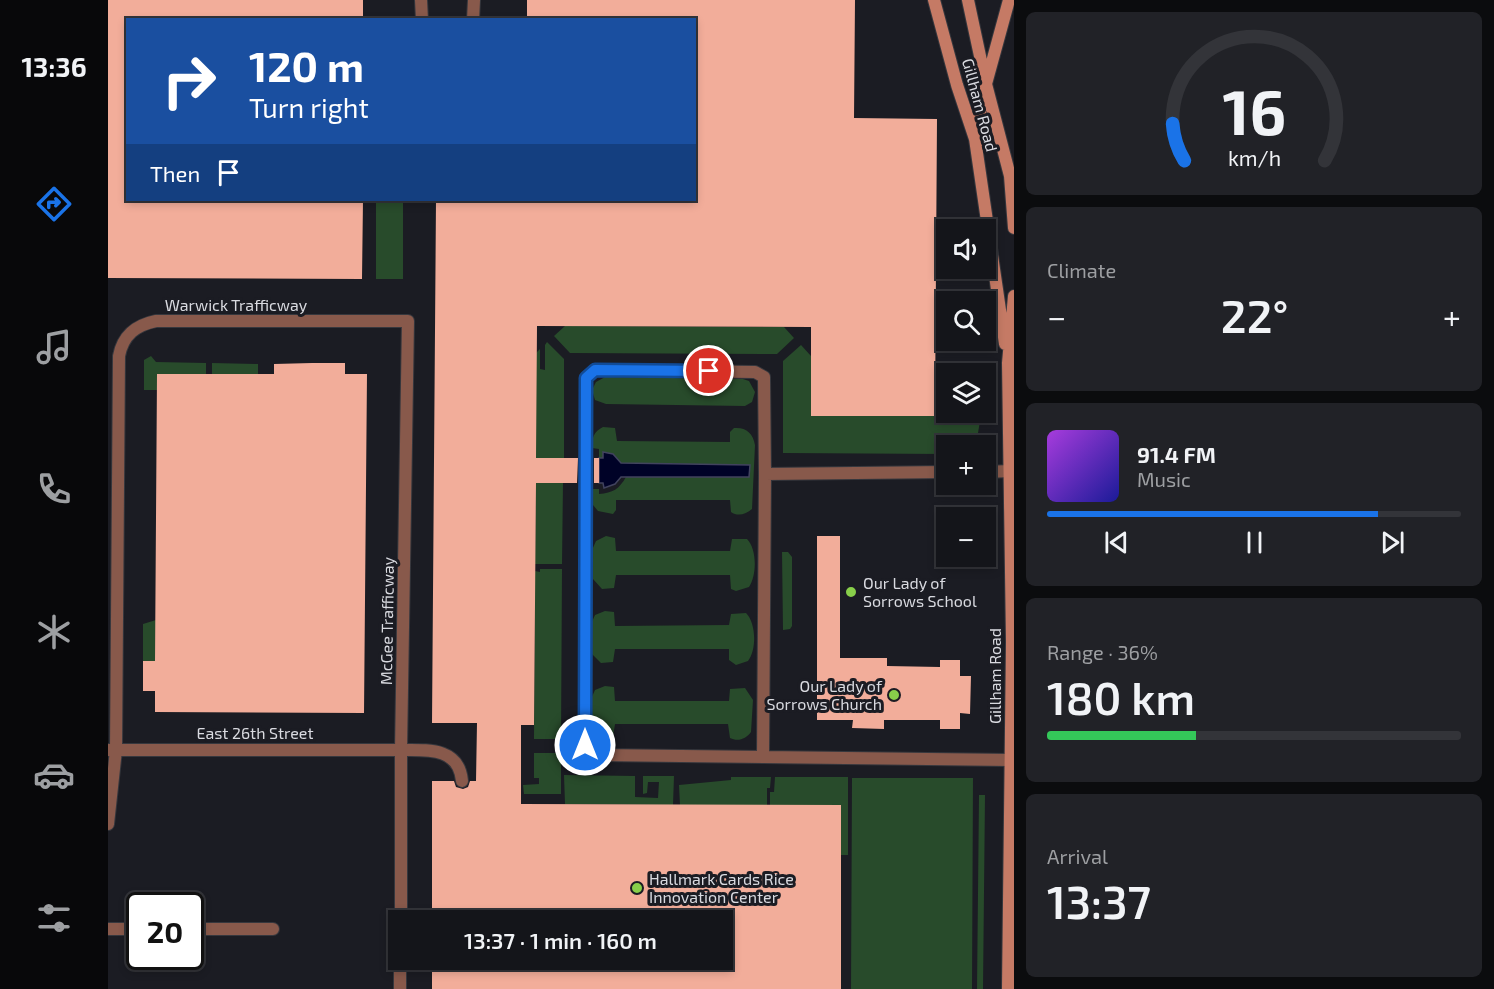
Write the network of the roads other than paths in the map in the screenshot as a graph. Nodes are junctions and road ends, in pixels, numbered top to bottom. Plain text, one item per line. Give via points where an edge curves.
1 (474, 0) edge
2 (934, 0) edge
3 (968, 0) edge
4 (1009, 0) edge
5 (474, 18) edge
6 (986, 84) junction
7 (975, 139) junction
8 (1014, 228) edge
9 (1014, 296) edge
10 (408, 321) joint
11 (1008, 363) junction
12 (1010, 471) junction
13 (936, 472) edge
14 (996, 472) edge
15 (765, 474) junction
16 (112, 750) edge
17 (401, 750) junction
18 (763, 757) junction
19 (1013, 760) edge
20 (462, 781) dead end
21 (108, 824) edge
22 (400, 910) edge
23 (108, 929) edge
24 (126, 929) edge
25 (204, 929) edge
26 (273, 929) dead end
27 (400, 970) edge
28 (400, 989) edge
29 (1008, 989) edge

1 - 5 street
2 - 7 main road, Gillham Road
3 - 6 main road, Gillham Road
4 - 6 main road
6 - 7 main road
6 - 8 main road, Gillham Road via 1010,176
7 - 11 main road, Gillham Road
9 - 11 main road, Gillham Road
10 - 16 street, Warwick Trafficway via 156,321 126,337 119,356
10 - 17 street, McGee Trafficway
11 - 12 main road, Gillham Road
12 - 14 street
12 - 19 main road, Gillham Road
13 - 15 street
15 - 18 street
15 - 18 street via 764,377 755,372 595,370 586,378 585,745 598,754
16 - 17 street, East 26th Street
16 - 21 street, Warwick Trafficway
17 - 20 street, East 26th Street via 443,754 459,767
17 - 22 street, McGee Trafficway
18 - 19 street
19 - 29 main road, Gillham Road
23 - 24 street
25 - 26 street
27 - 28 street

